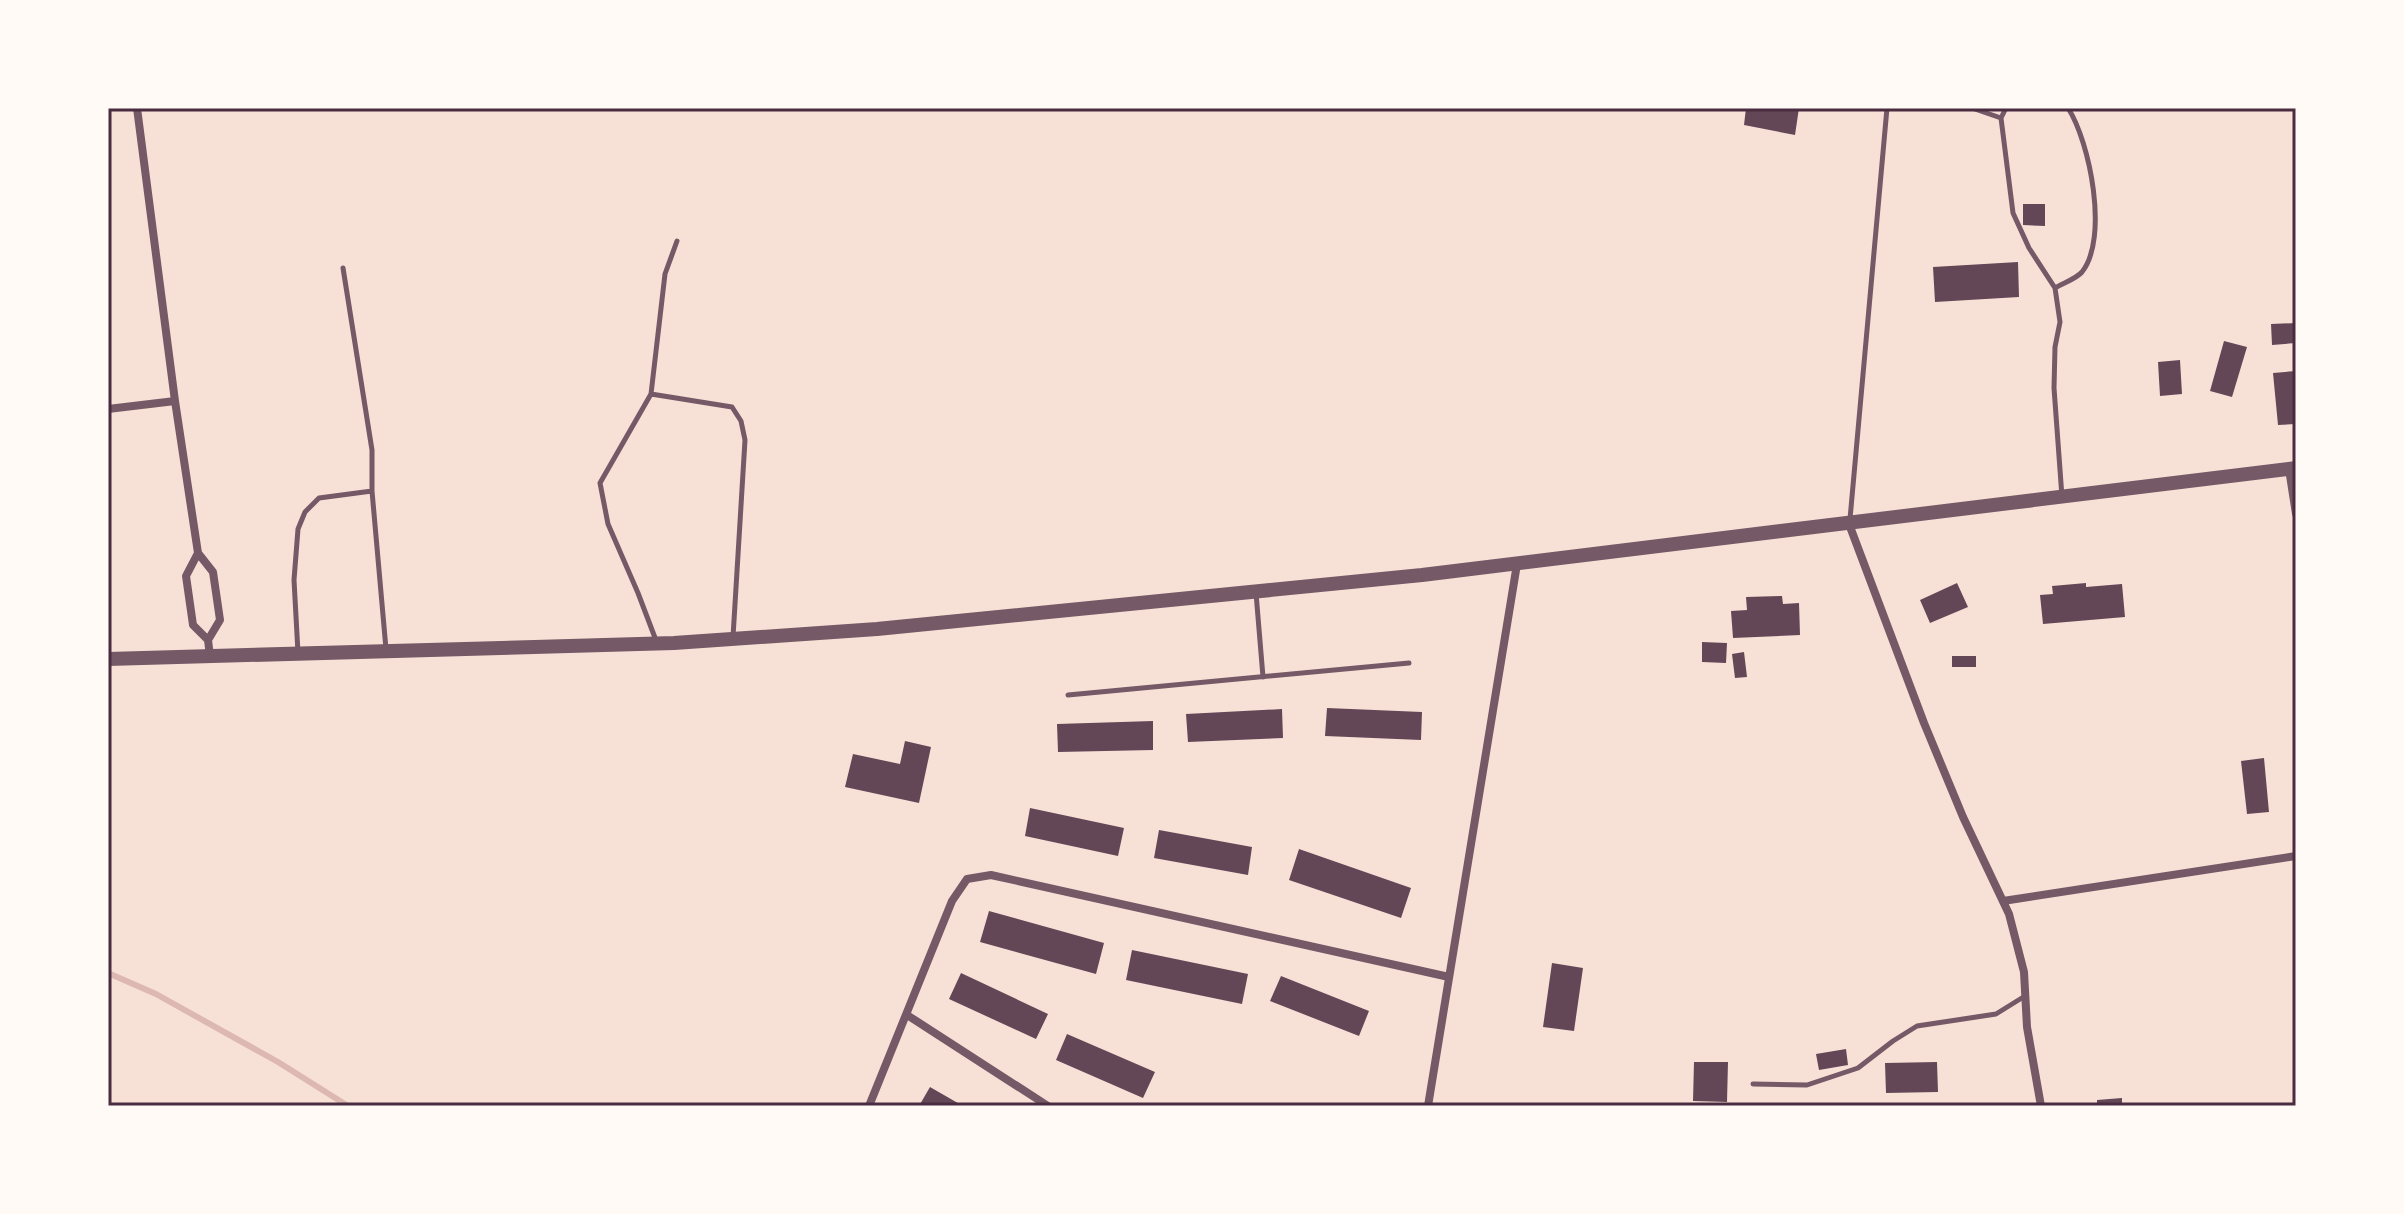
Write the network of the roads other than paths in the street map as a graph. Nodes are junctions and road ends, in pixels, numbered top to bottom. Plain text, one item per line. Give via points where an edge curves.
1 (137, 108) edge
2 (1887, 108) edge
3 (1972, 108) edge
4 (2006, 108) edge
5 (2068, 108) edge
6 (2001, 118) junction
7 (677, 241) dead end
8 (343, 268) dead end
9 (2055, 288) junction
10 (651, 394) junction
11 (175, 401) junction
12 (108, 409) edge
13 (2293, 469) edge
14 (372, 491) junction
15 (2062, 498) junction
16 (2296, 514) edge
17 (1849, 524) junction
18 (198, 553) junction
19 (1517, 564) junction
20 (1256, 592) junction
21 (208, 640) junction
22 (733, 640) junction
23 (657, 644) junction
24 (386, 651) junction
25 (298, 654) junction
26 (210, 656) junction
27 (108, 659) edge
28 (1409, 663) dead end
29 (1263, 677) junction
30 (1068, 695) dead end
31 (2296, 856) edge
32 (2003, 901) junction
33 (1449, 977) junction
34 (2025, 996) junction
35 (907, 1015) junction
36 (1753, 1084) dead end
37 (869, 1106) edge
38 (1048, 1106) edge
39 (1428, 1106) edge
40 (2041, 1106) edge

1 - 11 street
2 - 17 lane
3 - 6 lane
4 - 6 lane
5 - 9 lane via 2087,159 2096,212 2091,255 2081,274
6 - 9 lane via 2013,213
7 - 10 lane via 665,274
8 - 14 lane via 372,450
9 - 15 lane via 2060,322 2054,388
10 - 22 lane via 732,407 741,421 745,440
10 - 23 lane via 600,483 608,524
11 - 12 street
11 - 18 street
13 - 15 street
13 - 16 street
14 - 24 lane
14 - 25 lane via 319,498 305,512 298,529 294,580
15 - 17 street
17 - 19 street
17 - 32 street via 1924,723
18 - 21 street via 213,572 220,620
18 - 21 street via 186,576 193,625
19 - 20 street
19 - 33 street
20 - 22 street
20 - 29 lane
21 - 26 street
22 - 23 street
23 - 24 street
24 - 25 street
25 - 26 street
26 - 27 street
28 - 29 lane
29 - 30 lane
31 - 32 street
32 - 34 street via 2024,972
33 - 35 street via 991,875 967,879 952,901
33 - 39 street
34 - 36 lane via 1996,1014 1917,1026 1858,1068 1807,1085
34 - 40 street
35 - 37 street
35 - 38 street

